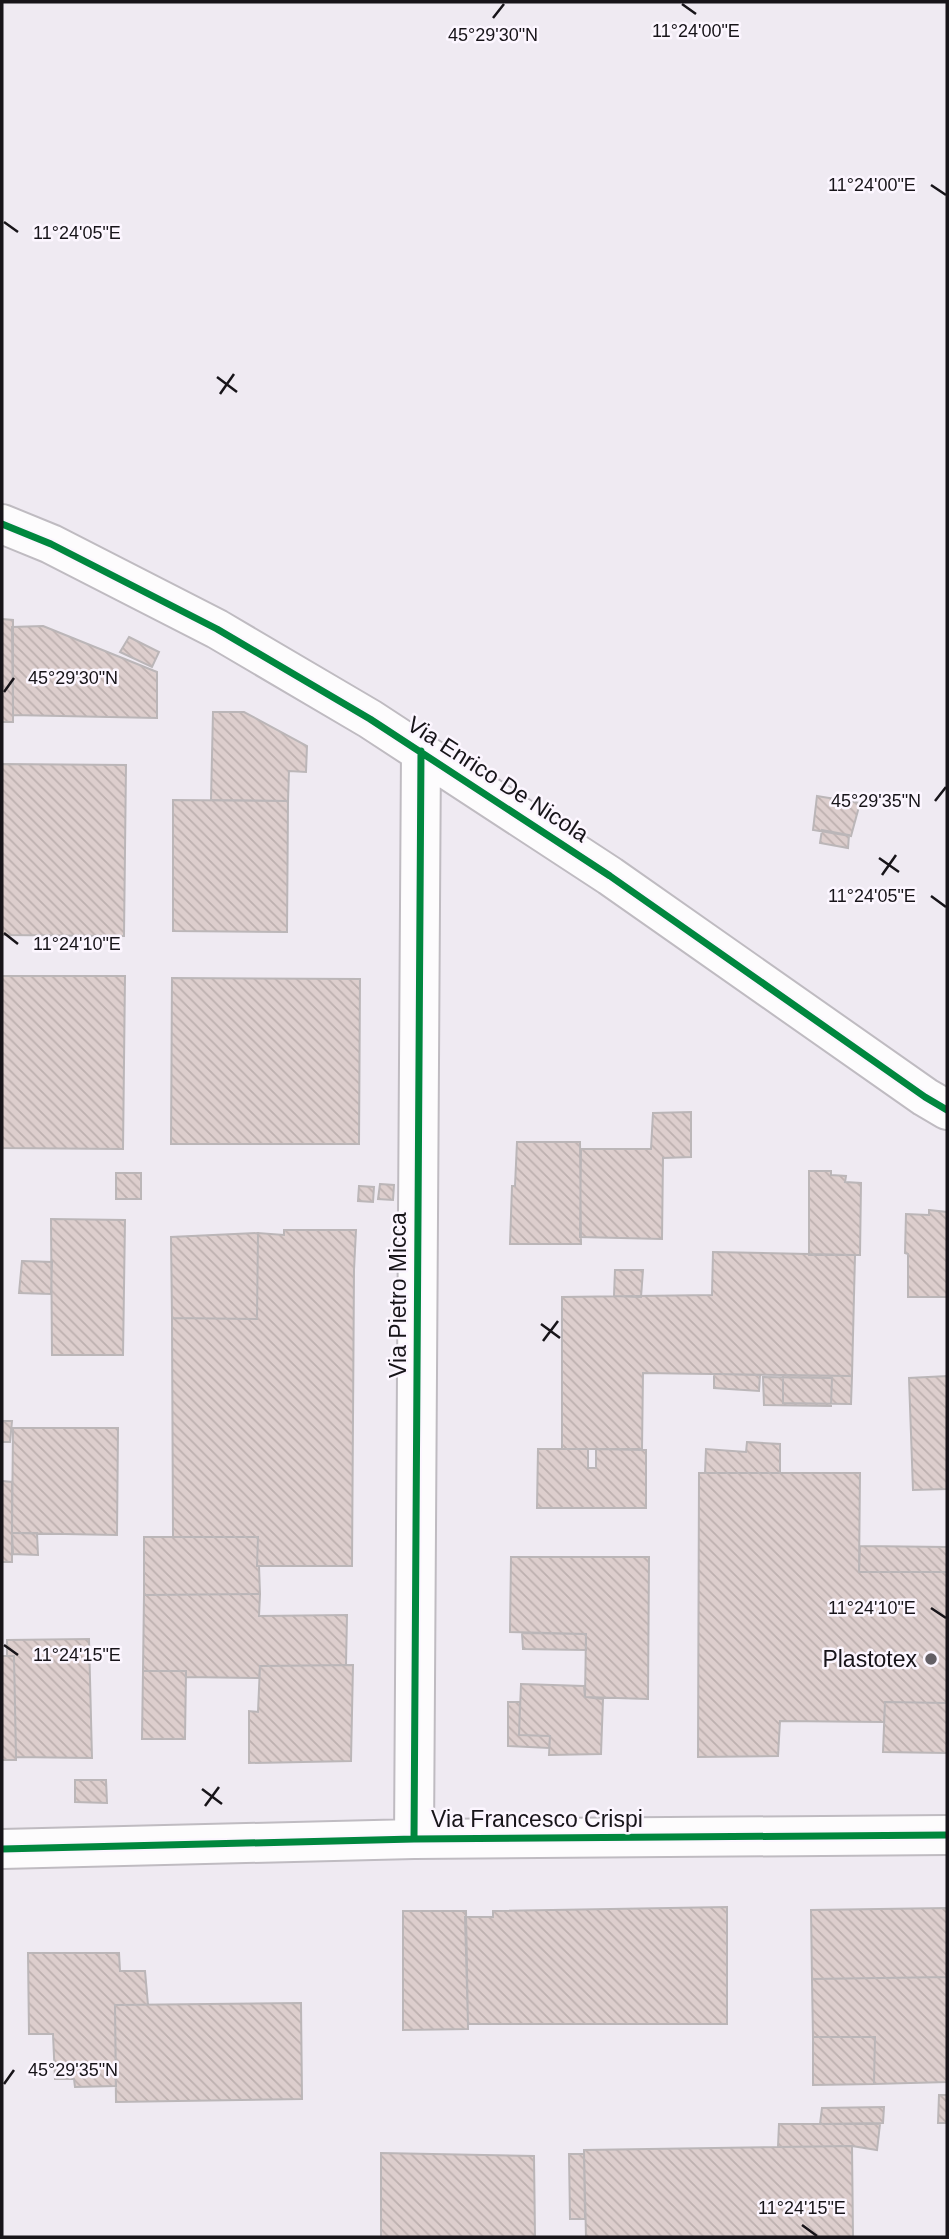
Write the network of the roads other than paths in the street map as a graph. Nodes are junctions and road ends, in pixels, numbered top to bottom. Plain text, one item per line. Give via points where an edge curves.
1 (2, 523) edge
2 (421, 751) junction
3 (947, 1110) edge
4 (947, 1836) edge
5 (414, 1839) junction
6 (2, 1849) edge

1 - 2 street, Via Enrico De Nicola via 217,629
2 - 3 street, Via Enrico De Nicola
2 - 5 street, Via Pietro Micca
4 - 5 street, Via Francesco Crispi
5 - 6 street, Via Francesco Crispi

